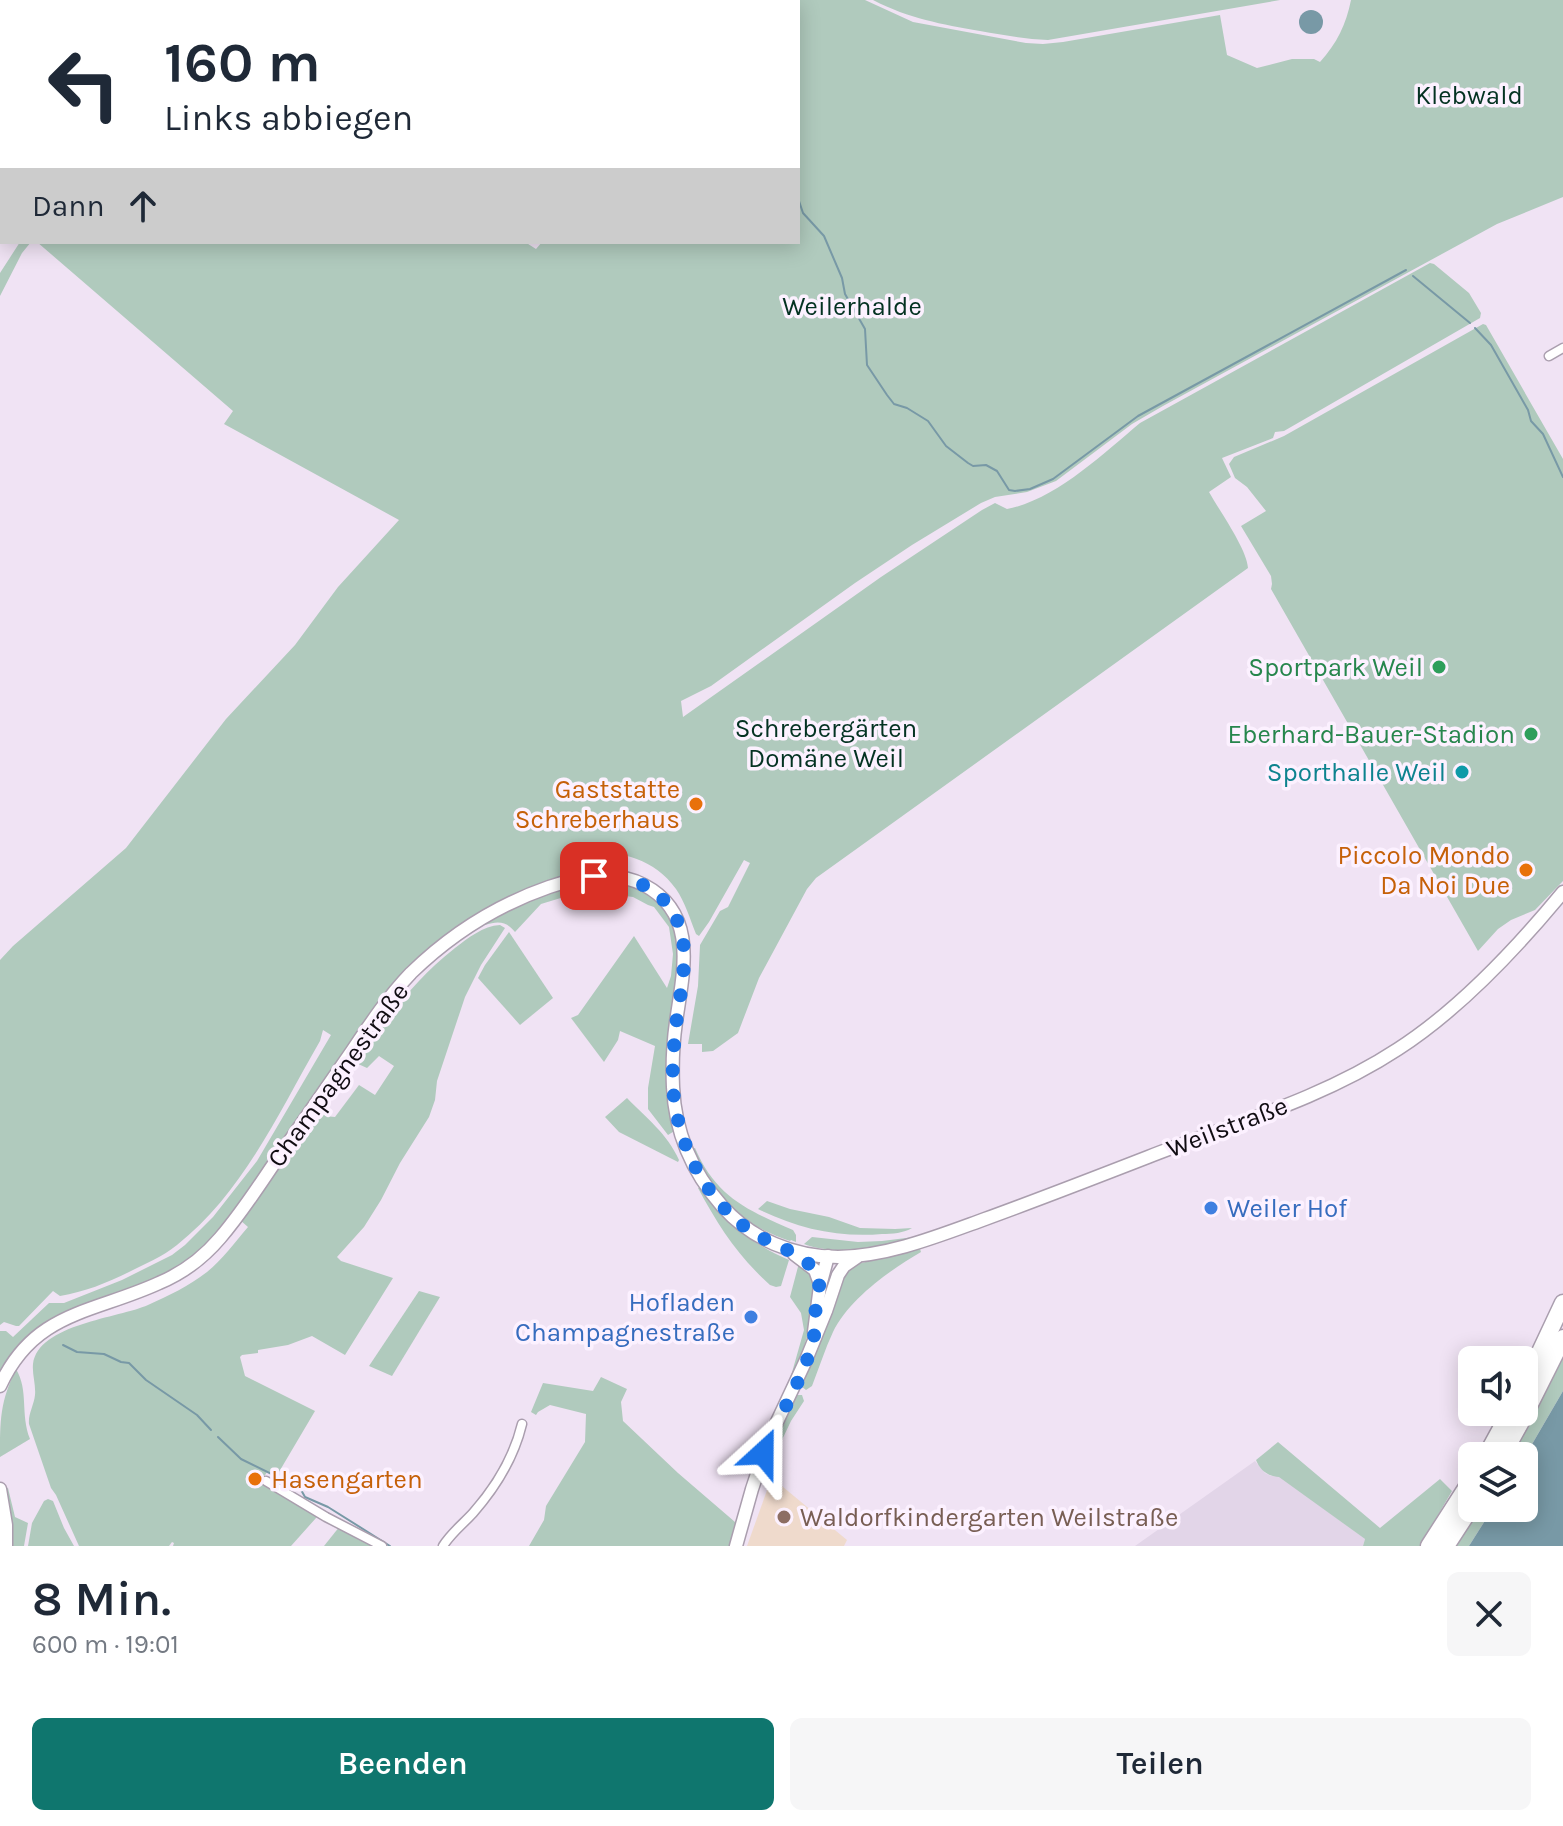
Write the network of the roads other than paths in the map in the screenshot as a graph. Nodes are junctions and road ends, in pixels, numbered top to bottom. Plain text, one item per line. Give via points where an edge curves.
1 (1563, 348) edge
2 (1549, 356) dead end
3 (1563, 892) edge
4 (1563, 899) edge
5 (1547, 912) junction
6 (860, 1255) junction
7 (828, 1256) junction
8 (810, 1260) junction
9 (826, 1287) junction
10 (1563, 1303) edge
11 (1563, 1338) edge
12 (1538, 1356) edge
13 (3, 1380) edge
14 (522, 1424) dead end
15 (1510, 1442) edge
16 (266, 1481) dead end
17 (0, 1489) edge
18 (1458, 1501) edge
19 (1462, 1522) edge
20 (6, 1546) edge
21 (382, 1546) edge
22 (443, 1546) edge
23 (736, 1546) edge
24 (1429, 1546) edge
25 (1446, 1546) edge

1 - 2 street
3 - 5 main road, Weilstraße
4 - 5 main road, Weilstraße
5 - 6 main road, Weilstraße via 1447,1012 1357,1073 999,1214 913,1244
6 - 7 main road, Weilstraße
6 - 9 main road
7 - 8 main road, Champagnestraße
7 - 9 main road
8 - 9 main road
8 - 13 main road, Champagnestraße via 749,1230 720,1204 695,1169 674,1104 682,934 663,899 640,883 594,876 550,887 453,937 409,975 373,1021 215,1244 159,1283 57,1322 25,1347
9 - 23 main road via 814,1339 763,1453
10 - 12 highway
11 - 15 highway
14 - 22 street via 496,1483
16 - 21 street
17 - 20 main road
18 - 24 highway
19 - 25 highway

